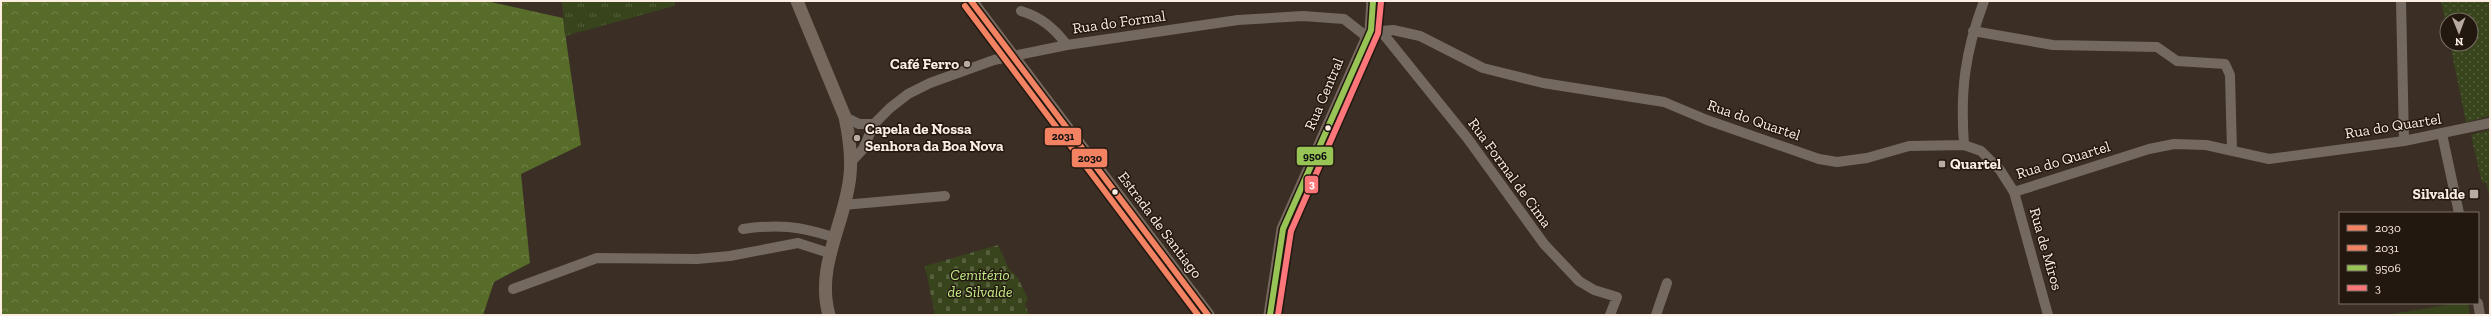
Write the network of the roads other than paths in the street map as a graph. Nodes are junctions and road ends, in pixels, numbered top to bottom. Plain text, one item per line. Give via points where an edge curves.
1 (797, 1) edge
2 (971, 1) edge
3 (1373, 1) edge
4 (1984, 1) edge
5 (2400, 1) edge
6 (1021, 10) dead end
7 (1373, 31) junction
8 (1973, 31) junction
9 (1067, 45) junction
10 (1014, 56) junction
11 (845, 117) junction
12 (874, 124) junction
13 (2490, 124) edge
14 (2442, 134) junction
15 (2404, 141) junction
16 (1964, 145) junction
17 (2232, 151) junction
18 (851, 162) junction
19 (2014, 192) junction
20 (945, 196) dead end
21 (842, 206) junction
22 (2459, 212) edge
23 (743, 229) dead end
24 (833, 237) junction
25 (829, 253) junction
26 (1666, 283) dead end
27 (513, 289) dead end
28 (2478, 304) edge
29 (829, 315) edge
30 (1208, 315) edge
31 (1270, 315) edge
32 (1610, 315) edge
33 (1656, 315) edge
34 (2048, 315) edge
35 (2480, 315) edge

1 - 11 main road
2 - 10 main road, Estrada de Santiago
3 - 7 main road, Rua Central
4 - 8 street
5 - 15 street
6 - 9 street via 1055,29
7 - 9 street, Rua do Formal via 1344,19 1303,16 1238,20
7 - 16 street, Rua do Quartel via 1393,30 1420,36 1463,59 1491,70 1544,83 1664,102 1707,120 1819,159 1837,162 1867,158 1909,146
7 - 31 main road, Rua Central via 1284,229
7 - 32 street, Rua Formal de Cima via 1468,139 1544,244 1579,281 1594,290 1617,297
8 - 16 street via 1964,79
8 - 17 street via 2053,45 2157,47 2177,61 2225,64 2230,75
9 - 10 street, Rua do Formal
10 - 12 street, Rua do Formal via 978,65 930,83 908,94
10 - 30 main road, Estrada de Santiago
11 - 12 street via 859,124
11 - 18 main road
12 - 18 street via 863,150
13 - 14 street, Rua do Quartel
14 - 15 street, Rua do Quartel
14 - 22 street
15 - 17 street, Rua do Quartel via 2269,159
16 - 19 street, Rua do Quartel via 1981,151 2000,170
17 - 19 street, Rua do Quartel via 2206,145 2174,144 2149,149
18 - 21 main road
19 - 34 street, Rua de Miros
20 - 21 street
21 - 24 main road
23 - 24 street via 769,225 774,228 794,226
24 - 25 main road
25 - 27 street via 798,243 730,256 697,259 597,258
25 - 29 main road via 826,293
26 - 33 street
28 - 35 street

